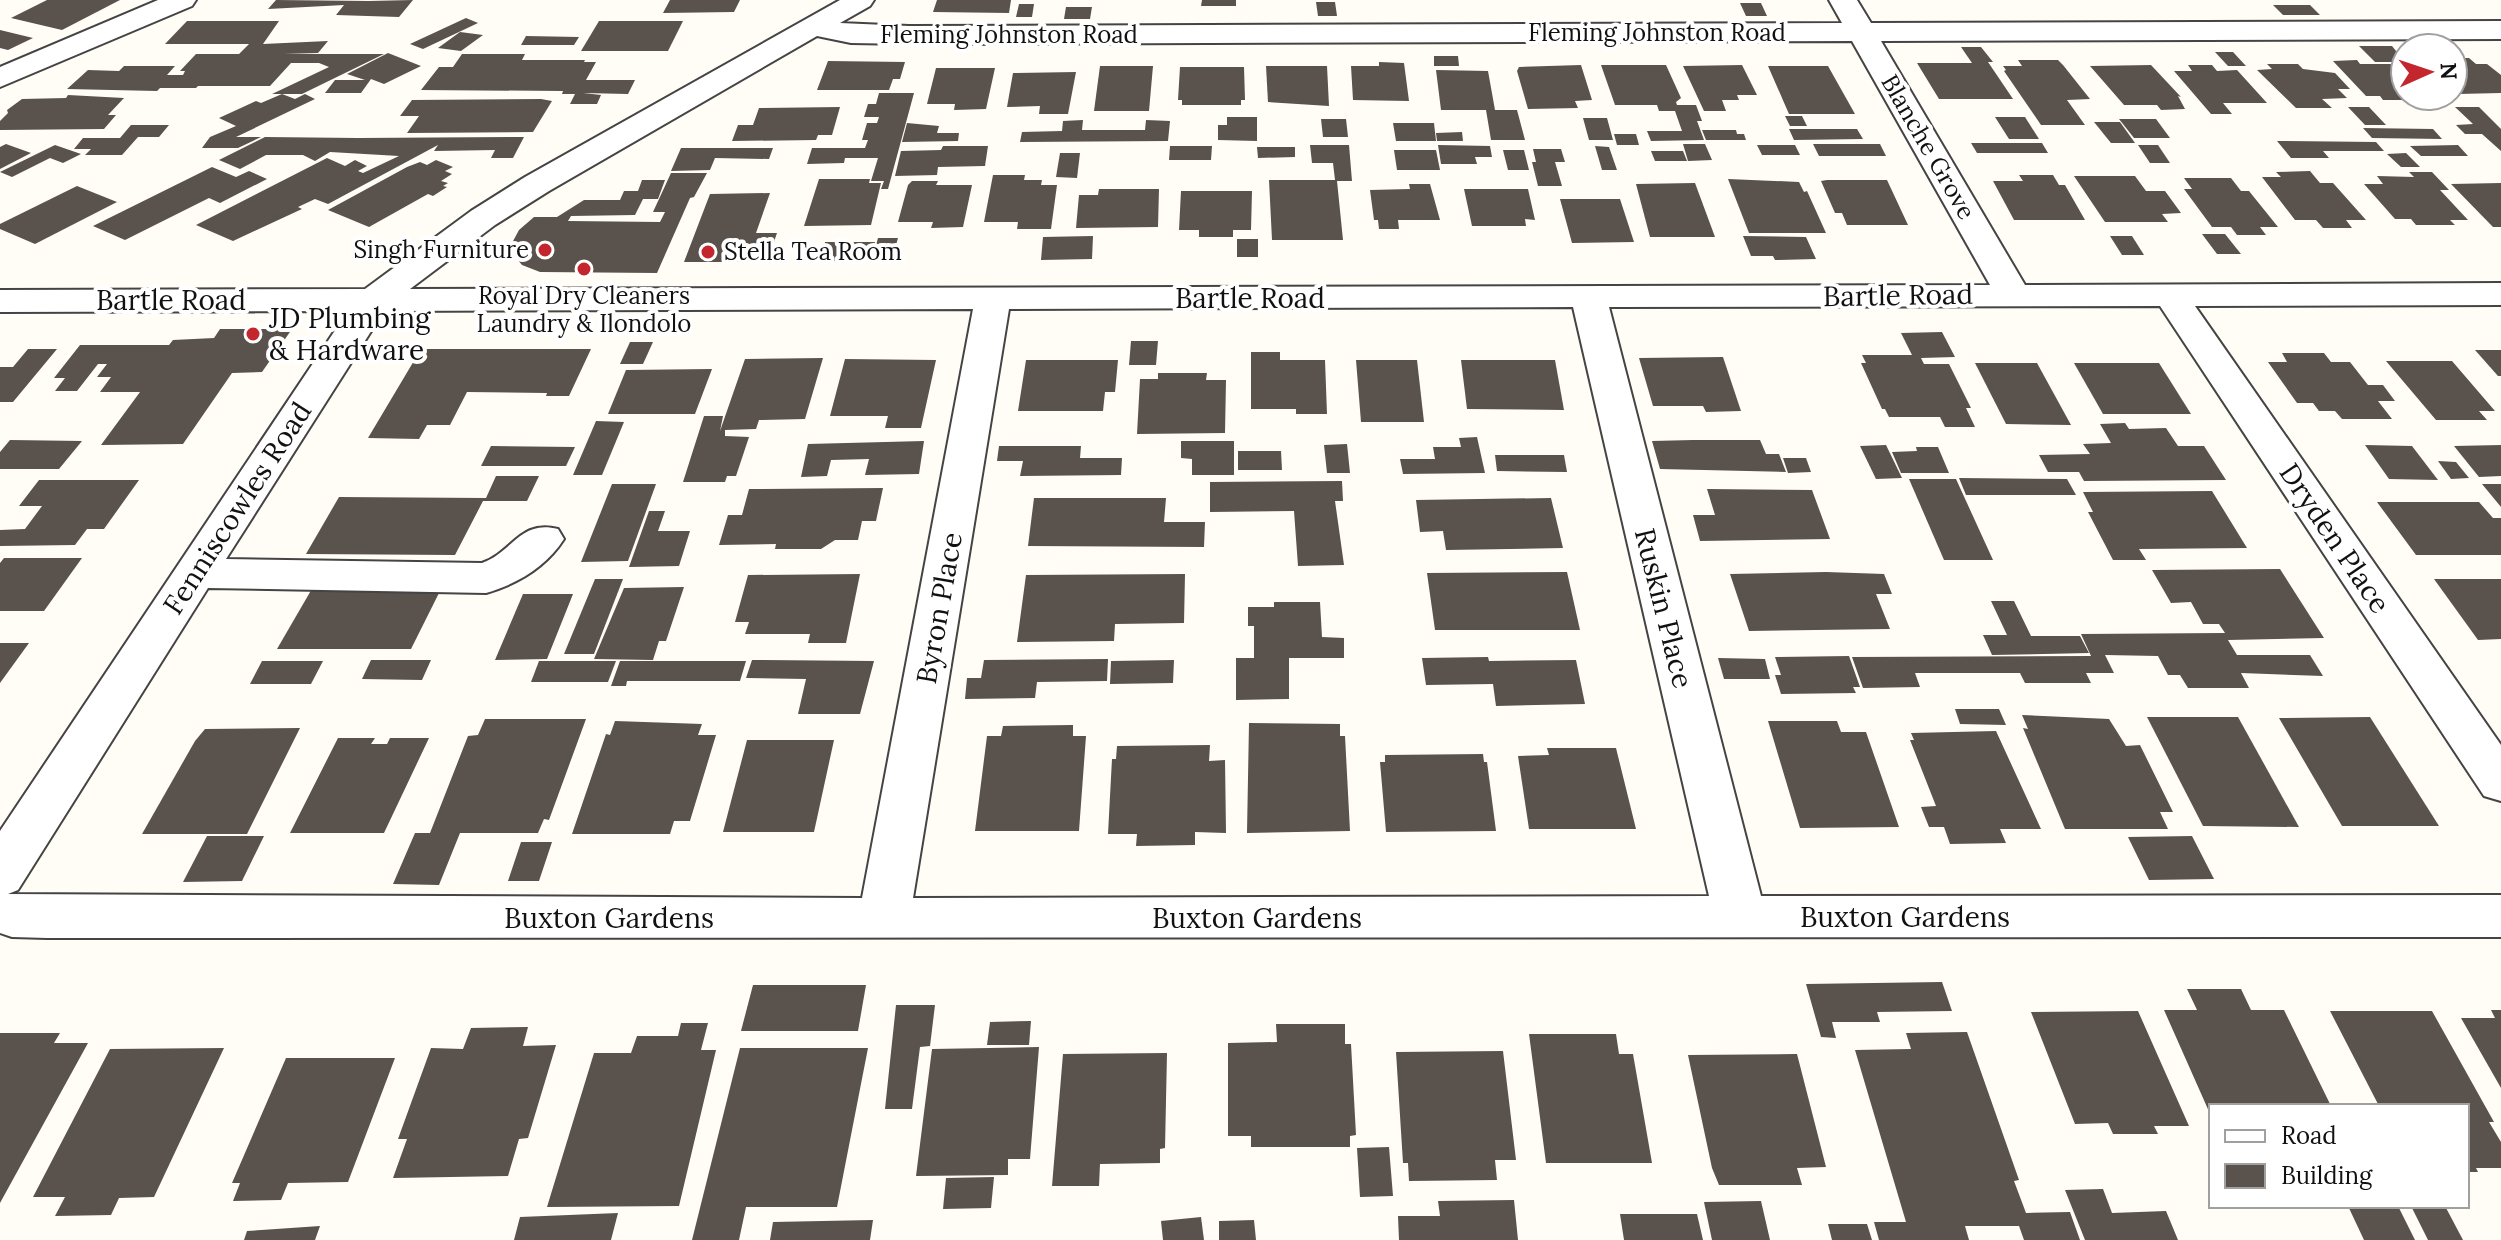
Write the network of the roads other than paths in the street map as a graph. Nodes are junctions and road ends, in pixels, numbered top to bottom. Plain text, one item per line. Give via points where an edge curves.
1 (182, 0) edge
2 (860, 0) edge
3 (1843, 0) edge
4 (814, 27) junction
5 (2501, 30) edge
6 (1862, 32) junction
7 (0, 78) edge
8 (2169, 293) junction
9 (2013, 294) junction
10 (2501, 294) edge
11 (993, 297) junction
12 (1589, 298) junction
13 (0, 301) edge
14 (372, 301) junction
15 (543, 539) dead end
16 (194, 573) junction
17 (2501, 783) edge
18 (4, 901) edge
19 (2501, 916) edge
20 (1740, 917) junction
21 (884, 919) junction

1 - 7 street
2 - 4 street, Fenniscowles Road
3 - 6 street, Blanche Grove
4 - 6 street, Fleming Johnston Road via 899,35
4 - 14 street, Fenniscowles Road via 537,184
5 - 6 street, Fleming Johnston Road
6 - 9 street, Blanche Grove
8 - 9 street, Bartle Road
8 - 10 street, Bartle Road
8 - 17 street, Dryden Place
9 - 12 street, Bartle Road
11 - 12 street, Bartle Road
11 - 14 street, Bartle Road
11 - 21 street, Byron Place
12 - 20 street, Ruskin Place
13 - 14 street, Bartle Road
14 - 16 street, Fenniscowles Road
15 - 16 street via 507,570 486,578
16 - 18 street, Fenniscowles Road via 16,847
18 - 21 street, Buxton Gardens
19 - 20 street, Buxton Gardens
20 - 21 street, Buxton Gardens

